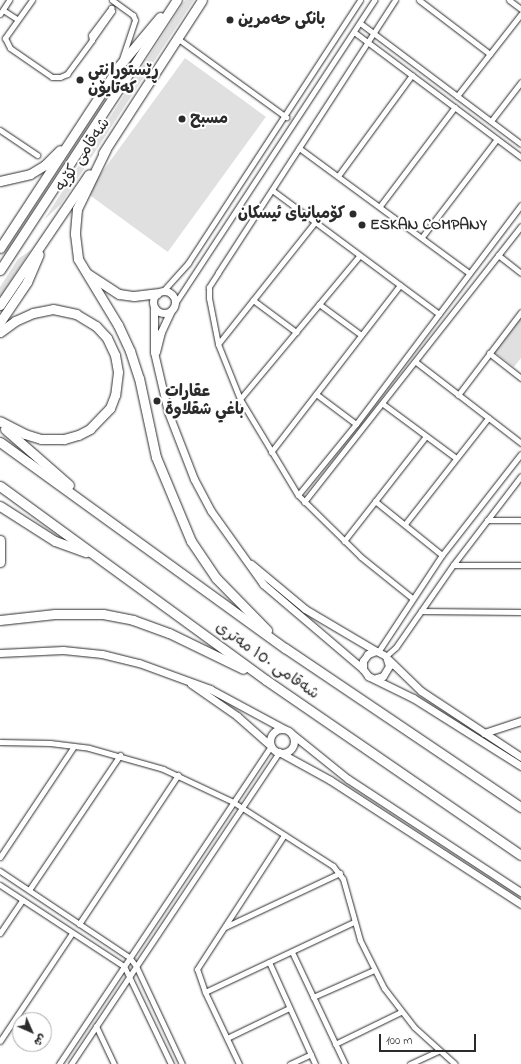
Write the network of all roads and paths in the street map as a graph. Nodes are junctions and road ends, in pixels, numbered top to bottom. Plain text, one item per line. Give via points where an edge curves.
1 (9, 0) edge
2 (32, 0) edge
3 (112, 0) edge
4 (177, 0) edge
5 (202, 0) edge
6 (360, 0) edge
7 (374, 0) edge
8 (395, 0) edge
9 (419, 0) edge
10 (511, 1) edge
11 (521, 9) edge
12 (2, 12) edge
13 (521, 14) edge
14 (17, 19) junction
15 (360, 23) junction
16 (354, 32) junction
17 (374, 33) junction
18 (177, 38) junction
19 (92, 40) junction
20 (368, 42) junction
21 (490, 54) junction
22 (119, 66) junction
23 (412, 75) junction
24 (521, 82) edge
25 (457, 96) junction
26 (455, 107) junction
27 (286, 117) junction
28 (491, 121) junction
29 (0, 130) edge
30 (73, 136) junction
31 (497, 139) junction
32 (521, 144) edge
33 (300, 148) junction
34 (106, 149) junction
35 (37, 155) dead end
36 (521, 156) edge
37 (338, 176) junction
38 (0, 181) edge
39 (272, 190) junction
40 (521, 205) edge
41 (380, 206) junction
42 (315, 222) junction
43 (521, 226) edge
44 (422, 237) junction
45 (43, 242) junction
46 (0, 248) edge
47 (360, 255) junction
48 (498, 255) junction
49 (82, 269) junction
50 (0, 270) edge
51 (521, 272) edge
52 (469, 273) junction
53 (400, 285) junction
54 (160, 292) junction
55 (253, 300) junction
56 (320, 304) junction
57 (0, 305) edge
58 (172, 308) junction
59 (154, 309) junction
60 (521, 312) edge
61 (439, 314) junction
62 (0, 322) edge
63 (0, 332) edge
64 (296, 332) junction
65 (361, 335) junction
66 (218, 344) junction
67 (489, 354) junction
68 (156, 362) junction
69 (416, 362) junction
70 (520, 376) edge
71 (316, 394) junction
72 (458, 395) junction
73 (240, 400) junction
74 (383, 404) junction
75 (488, 418) junction
76 (0, 421) edge
77 (356, 424) junction
78 (0, 425) edge
79 (426, 436) junction
80 (0, 442) edge
81 (521, 444) edge
82 (271, 452) junction
83 (521, 454) edge
84 (456, 458) junction
85 (521, 476) edge
86 (0, 486) edge
87 (298, 495) junction
88 (375, 501) junction
89 (304, 502) junction
90 (0, 506) edge
91 (487, 520) junction
92 (521, 520) edge
93 (405, 524) junction
94 (115, 526) junction
95 (0, 540) edge
96 (344, 541) junction
97 (94, 555) junction
98 (442, 555) junction
99 (246, 560) junction
100 (0, 562) edge
101 (453, 565) junction
102 (521, 565) edge
103 (412, 598) junction
104 (421, 611) junction
105 (521, 612) edge
106 (0, 620) edge
107 (285, 648) junction
108 (377, 652) junction
109 (0, 653) edge
110 (387, 657) junction
111 (363, 669) junction
112 (376, 678) junction
113 (266, 680) junction
114 (188, 682) junction
115 (521, 721) edge
116 (284, 729) junction
117 (484, 733) junction
118 (292, 734) junction
119 (2, 742) edge
120 (74, 746) junction
121 (271, 746) junction
122 (0, 747) edge
123 (279, 752) junction
124 (120, 755) junction
125 (521, 757) edge
126 (521, 766) edge
127 (178, 775) junction
128 (233, 802) junction
129 (521, 807) edge
130 (242, 808) junction
131 (284, 835) junction
132 (521, 855) edge
133 (0, 857) edge
134 (0, 871) edge
135 (340, 874) junction
136 (0, 885) edge
137 (29, 890) junction
138 (521, 892) edge
139 (22, 900) junction
140 (521, 904) edge
141 (354, 922) junction
142 (79, 924) junction
143 (224, 928) junction
144 (0, 933) edge
145 (72, 933) junction
146 (292, 952) junction
147 (130, 957) junction
148 (268, 962) junction
149 (124, 966) junction
150 (136, 966) junction
151 (374, 970) junction
152 (130, 976) junction
153 (205, 992) junction
154 (313, 997) junction
155 (289, 1008) junction
156 (401, 1012) junction
157 (96, 1026) junction
158 (227, 1038) junction
159 (0, 1041) edge
160 (335, 1044) junction
161 (438, 1051) junction
162 (311, 1054) junction
163 (59, 1064) edge
164 (71, 1064) edge
165 (114, 1064) edge
166 (171, 1064) edge
167 (182, 1064) edge
168 (239, 1064) edge
169 (290, 1064) edge
170 (315, 1064) edge
171 (345, 1064) edge
172 (410, 1064) edge
173 (455, 1064) edge

1 - 12 street
2 - 14 street
3 - 22 street via 133,15 135,20
4 - 22 highway
4 - 50 highway, شەقامی کۆیە
5 - 18 highway, شەقامی کۆیە
6 - 27 street
7 - 15 street
8 - 17 street
9 - 21 street
10 - 11 street
12 - 14 street
13 - 21 street
14 - 19 street via 5,38 7,46 56,78 67,74
15 - 16 street
15 - 17 street
16 - 20 street
16 - 58 street
17 - 20 street
17 - 25 street
18 - 27 street
18 - 34 highway, شەقامی کۆیە
19 - 19 street via 91,35 111,8 100,32
20 - 23 street
20 - 33 street
21 - 25 street
22 - 30 highway
23 - 26 street
23 - 37 street
24 - 28 street
25 - 28 street
26 - 31 street
26 - 41 street
27 - 54 street via 185,267
28 - 32 street
29 - 35 street
30 - 38 highway via 37,170 22,177
30 - 46 highway
31 - 36 street
31 - 44 street
33 - 37 street
33 - 39 street
34 - 45 highway, شەقامی کۆیە
34 - 49 highway via 76,215 75,246
37 - 41 street
39 - 42 street
39 - 66 street via 209,287
40 - 52 street
41 - 44 street
42 - 47 street
42 - 55 street
43 - 48 street
44 - 52 street
45 - 57 highway, شەقامی کۆیە
45 - 62 highway via 32,272
47 - 53 street
47 - 56 street
48 - 51 street
48 - 69 street
49 - 54 highway via 99,283 119,294 134,296
49 - 107 highway via 114,318 130,351 156,457 192,541 216,578
52 - 61 street
53 - 61 street
53 - 65 street
54 - 58 street via 173,297
54 - 59 street via 152,302
55 - 64 street
55 - 66 street
56 - 64 street
56 - 65 street
58 - 59 street via 160,313
58 - 68 street via 158,339
59 - 68 street via 152,336
60 - 67 street
61 - 77 street
63 - 76 highway via 24,316 43,310 60,310 76,314 96,326 107,338 115,355 118,372 115,395 110,408 90,429 78,435 64,439 41,439 24,434
64 - 73 street
65 - 71 street
66 - 73 street
67 - 70 street
67 - 72 street
68 - 99 street via 168,412 194,479 211,511
69 - 72 street
69 - 74 street
71 - 77 street
71 - 82 street
72 - 75 street
73 - 82 street
74 - 79 street
74 - 89 street
75 - 81 street
75 - 84 street
77 - 87 street
78 - 94 highway
79 - 84 street
79 - 88 street
80 - 94 highway, شەقامی ١٥٠ مەتری
82 - 87 street
83 - 98 street
84 - 93 street
85 - 91 street
86 - 97 highway, شەقامی ١٥٠ مەتری
87 - 89 street
88 - 93 street
88 - 96 street
89 - 96 street
90 - 97 highway via 55,541
91 - 92 street
91 - 101 street
93 - 98 street
94 - 107 highway, شەقامی ١٥٠ مەتری
95 - 100 highway
96 - 103 street
97 - 113 highway, شەقامی ١٥٠ مەتری
98 - 103 street
99 - 108 street via 305,609
99 - 111 street via 273,595
101 - 102 street
101 - 104 street
103 - 108 street
104 - 105 street
104 - 110 street
106 - 113 highway via 55,614 95,614 133,620 169,632
107 - 129 highway, شەقامی ١٥٠ مەتری
108 - 110 street
108 - 111 street via 365,657
109 - 114 street via 50,650 102,654 139,663
110 - 112 street via 388,670 383,676
110 - 117 street via 421,691
111 - 112 street via 368,676
112 - 126 street via 413,698
113 - 132 highway, شەقامی ١٥٠ مەتری
114 - 116 street via 217,692
114 - 121 street via 233,713
115 - 117 street
116 - 118 street
116 - 121 street via 274,733
117 - 125 street
118 - 123 street via 292,748 286,752
118 - 138 street via 348,779
119 - 120 street
119 - 122 street
120 - 124 street
120 - 133 street
121 - 123 street
121 - 128 street
123 - 130 street
123 - 140 street via 330,780
124 - 127 street
124 - 137 street
127 - 128 street
127 - 142 street
128 - 130 street
128 - 147 street
130 - 131 street
130 - 150 street
131 - 135 street
131 - 143 street
134 - 137 street
135 - 141 street
135 - 143 street
136 - 139 street
137 - 142 street
139 - 144 street
139 - 145 street
141 - 146 street
141 - 151 street
142 - 147 street
143 - 153 street via 197,969
145 - 149 street
145 - 159 street
146 - 148 street
146 - 154 street
147 - 149 street
147 - 150 street
148 - 153 street
148 - 155 street
149 - 152 street
149 - 163 street
150 - 152 street
150 - 167 street
151 - 154 street
151 - 156 street
152 - 157 street
152 - 166 street
153 - 158 street
154 - 160 street
155 - 158 street
155 - 162 street
156 - 160 street
156 - 161 street
157 - 164 street
157 - 165 street
158 - 168 street
160 - 171 street
161 - 172 street
161 - 173 street
162 - 169 street
162 - 170 street

